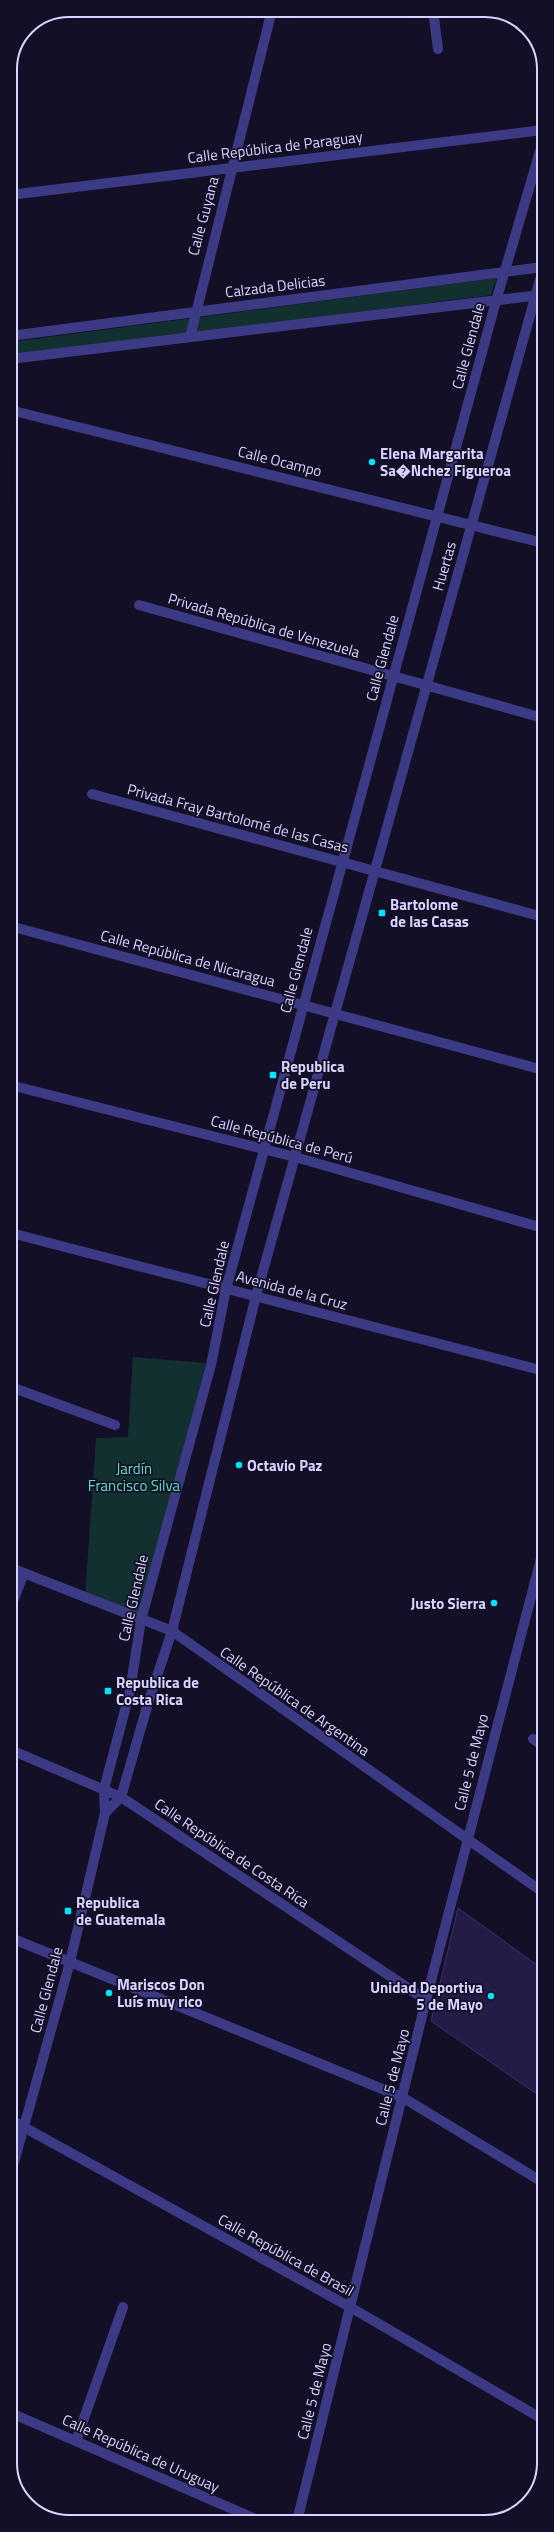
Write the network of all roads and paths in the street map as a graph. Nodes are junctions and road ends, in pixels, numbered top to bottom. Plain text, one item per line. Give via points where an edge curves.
1 (270, 17) edge
2 (434, 17) edge
3 (438, 49) dead end
4 (537, 131) edge
5 (537, 161) edge
6 (232, 167) junction
7 (17, 194) edge
8 (537, 269) edge
9 (504, 272) junction
10 (537, 295) edge
11 (496, 301) junction
12 (537, 302) edge
13 (194, 312) junction
14 (17, 335) edge
15 (190, 338) junction
16 (17, 358) edge
17 (17, 412) edge
18 (437, 515) junction
19 (472, 524) junction
20 (537, 541) edge
21 (139, 605) dead end
22 (392, 677) junction
23 (426, 686) junction
24 (537, 716) edge
25 (92, 794) dead end
26 (341, 862) junction
27 (375, 871) junction
28 (537, 915) edge
29 (17, 928) edge
30 (302, 1004) junction
31 (335, 1014) junction
32 (537, 1068) edge
33 (17, 1087) edge
34 (264, 1149) junction
35 (295, 1157) junction
36 (537, 1226) edge
37 (17, 1235) edge
38 (226, 1289) junction
39 (256, 1296) junction
40 (537, 1369) edge
41 (17, 1389) edge
42 (115, 1425) dead end
43 (17, 1570) edge
44 (24, 1573) junction
45 (537, 1574) edge
46 (17, 1591) edge
47 (141, 1620) junction
48 (172, 1631) junction
49 (533, 1739) dead end
50 (537, 1742) edge
51 (17, 1753) edge
52 (104, 1789) junction
53 (121, 1797) junction
54 (106, 1813) junction
55 (467, 1841) junction
56 (537, 1888) edge
57 (17, 1940) edge
58 (70, 1962) junction
59 (426, 2000) junction
60 (402, 2097) junction
61 (17, 2124) edge
62 (24, 2128) junction
63 (17, 2152) edge
64 (537, 2179) edge
65 (124, 2307) dead end
66 (350, 2307) junction
67 (17, 2416) edge
68 (537, 2416) edge
69 (76, 2442) junction
70 (246, 2515) edge
71 (298, 2515) edge

1 - 6 street, Calle Guyana
2 - 3 street
4 - 6 street, Calle República de Paraguay
5 - 9 street, Calle Glendale
6 - 7 street, Calle República de Paraguay
6 - 13 street, Calle Guyana
8 - 9 street, Calzada Delicias
9 - 11 street, Calle Glendale
9 - 13 street, Calzada Delicias
10 - 11 street
11 - 15 street
11 - 18 street, Calle Glendale
12 - 19 street, Huertas
13 - 14 street, Calzada Delicias
13 - 15 street, Calle Guyana
15 - 16 street
17 - 18 street, Calle Ocampo
18 - 19 street, Calle Ocampo
18 - 22 street, Calle Glendale
19 - 20 street, Calle Ocampo
19 - 23 street, Huertas
21 - 22 street, Privada República de Venezuela
22 - 23 street, Privada República de Venezuela
22 - 26 street, Calle Glendale
23 - 24 street, Privada República de Venezuela
23 - 27 street, Huertas
25 - 26 street, Privada Fray Bartolomé de las Casas
26 - 27 street, Privada Fray Bartolomé de las Casas
26 - 30 street, Calle Glendale
27 - 28 street, Privada Fray Bartolomé de las Casas
27 - 31 street, Calle Glendale
29 - 30 street, Calle República de Nicaragua
30 - 31 street, Calle República de Nicaragua
30 - 34 street, Calle Glendale
31 - 32 street, Calle República de Nicaragua
31 - 35 street, Calle Glendale
33 - 34 street, Calle República de Perú
34 - 35 street, Calle República de Perú
34 - 38 street, Calle Glendale
35 - 36 street, Calle República de Perú
35 - 39 street, Calle Glendale
37 - 38 street, Avenida de la Cruz
38 - 39 street, Avenida de la Cruz
38 - 47 street, Calle Glendale via 211,1365
39 - 40 street, Avenida de la Cruz
39 - 48 street, Calle Glendale
41 - 42 street
43 - 44 street, Calle República de Argentina
44 - 46 street
44 - 47 street, Calle República de Argentina
45 - 55 street, Calle 5 de Mayo
47 - 48 street, Calle República de Argentina
47 - 52 street, Calle Glendale via 130,1691
48 - 53 street, Calle Glendale
48 - 55 street, Calle República de Argentina
49 - 50 street
51 - 52 street, Calle República de Costa Rica
52 - 53 street, Calle República de Costa Rica
52 - 54 street, Calle Glendale
53 - 54 street, Calle Glendale
53 - 59 street, Calle República de Costa Rica
54 - 58 street, Calle Glendale
55 - 56 street, Calle República de Argentina
55 - 59 street, Calle 5 de Mayo
57 - 58 street
58 - 60 street
58 - 62 street, Calle Glendale
59 - 60 street, Calle 5 de Mayo
60 - 64 street
60 - 66 street, Calle 5 de Mayo
61 - 62 street, Calle República de Brasil
62 - 63 street, Calle Glendale
62 - 66 street, Calle República de Brasil
65 - 69 street
66 - 68 street, Calle República de Brasil
66 - 71 street, Calle 5 de Mayo
67 - 69 street, Calle República de Uruguay
69 - 70 street, Calle República de Uruguay

